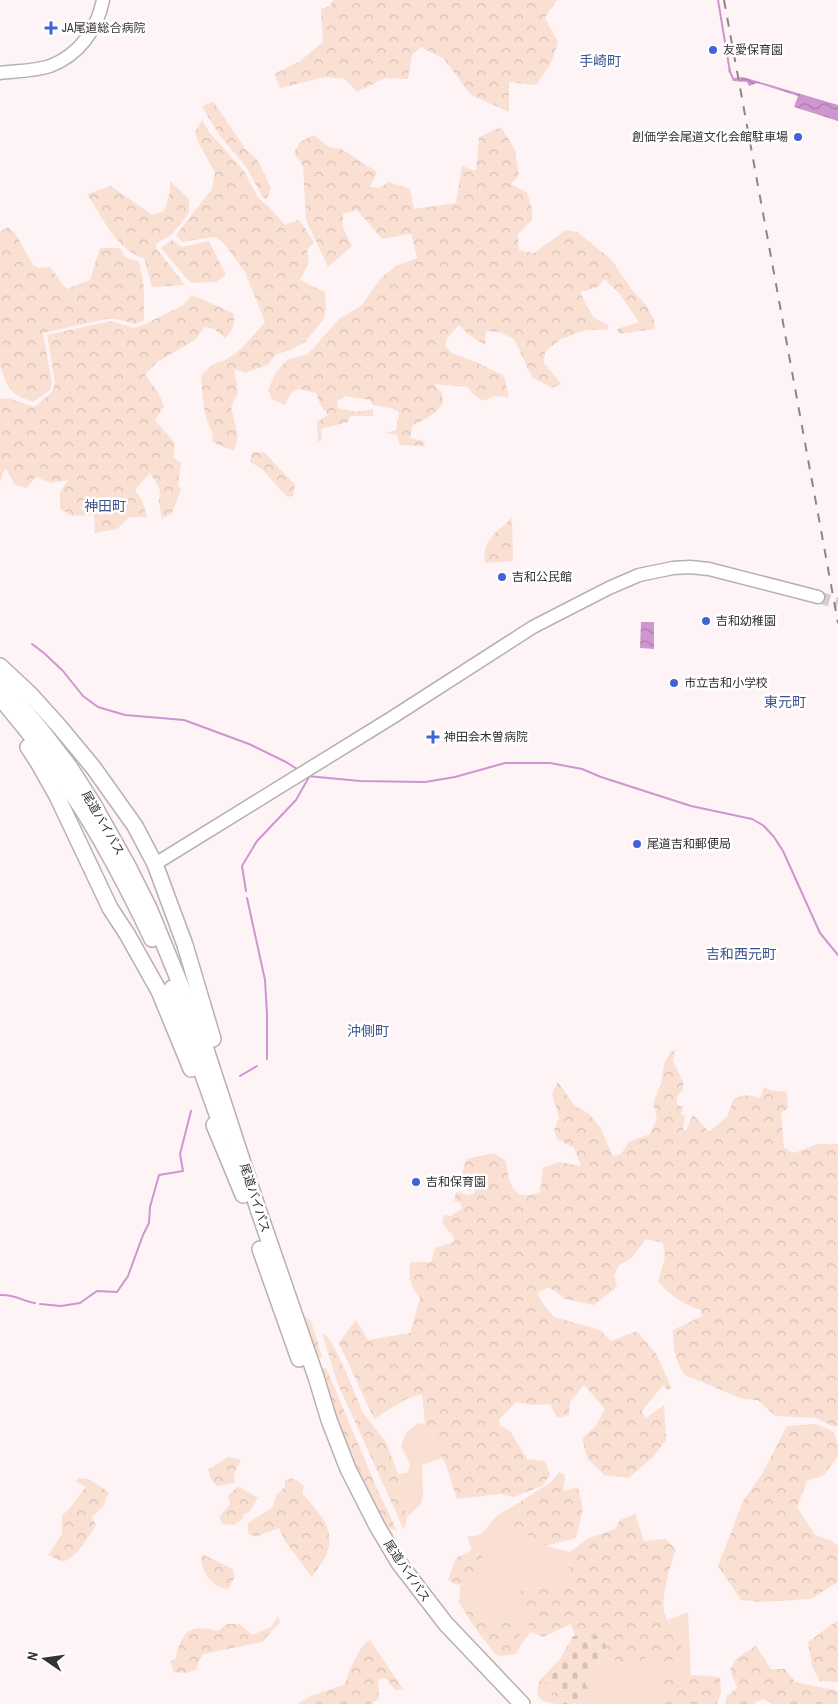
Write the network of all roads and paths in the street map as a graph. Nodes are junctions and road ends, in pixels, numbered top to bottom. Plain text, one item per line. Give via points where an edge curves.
1 (103, 0) edge
2 (0, 73) edge
3 (818, 597) tunnel mouth
4 (0, 666) edge
5 (0, 681) edge
6 (0, 698) edge
7 (0, 709) edge
8 (155, 864) junction
9 (242, 1195) junction
10 (304, 1340) junction
11 (507, 1704) edge
12 (522, 1704) edge

1 - 2 street via 94,27 69,57 48,66
3 - 8 street via 709,569 674,568 639,575 533,627
4 - 8 highway via 30,694 93,767 135,826
5 - 10 highway, 尾道バイパス via 69,766 150,908 202,1037
6 - 9 highway, 尾道バイパス via 33,737 77,799 128,888 177,1003 221,1124
7 - 9 highway via 40,764 110,908 159,990
8 - 10 highway via 185,946
9 - 11 highway, 尾道バイパス via 319,1412 373,1528 427,1612
10 - 12 highway, 尾道バイパス via 348,1469 377,1526 446,1624

